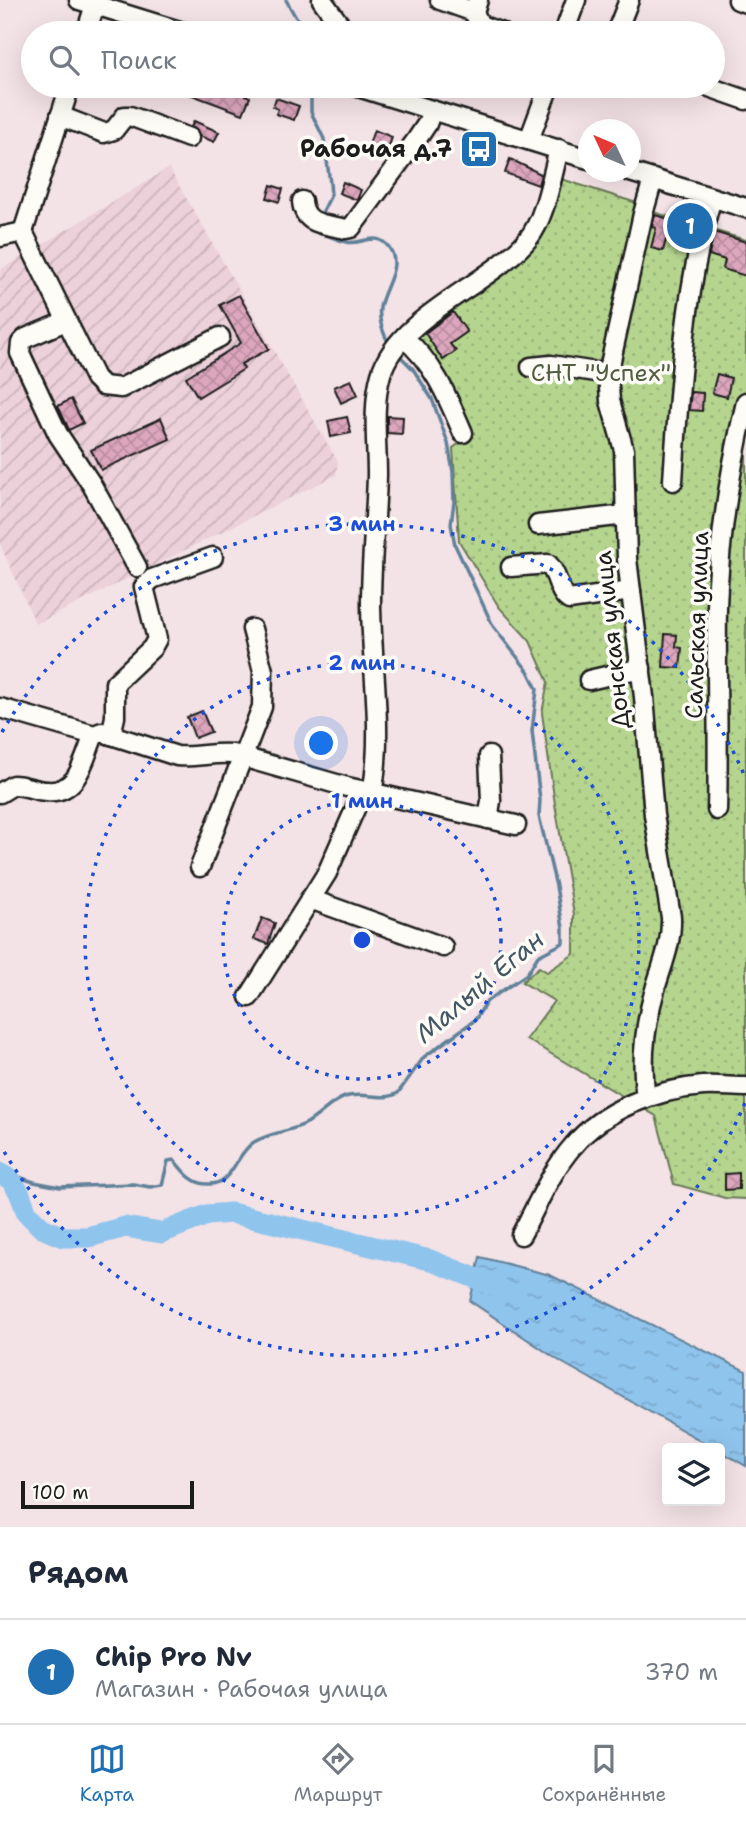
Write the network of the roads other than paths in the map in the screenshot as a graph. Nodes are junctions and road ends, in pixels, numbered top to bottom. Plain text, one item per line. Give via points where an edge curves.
1 (322, 0) edge
2 (440, 0) edge
3 (576, 0) edge
4 (629, 0) edge
5 (738, 0) edge
6 (87, 2) edge
7 (746, 3) edge
8 (476, 6) edge
9 (86, 21) edge
10 (148, 21) edge
11 (337, 21) edge
12 (568, 21) edge
13 (621, 21) edge
14 (725, 93) edge
15 (65, 98) edge
16 (394, 98) edge
17 (545, 98) edge
18 (746, 100) edge
19 (432, 110) junction
20 (60, 116) junction
21 (189, 138) dead end
22 (530, 140) junction
23 (559, 149) junction
24 (578, 155) edge
25 (641, 175) edge
26 (653, 178) junction
27 (712, 198) junction
28 (302, 201) dead end
29 (746, 208) edge
30 (23, 232) junction
31 (0, 237) edge
32 (66, 321) junction
33 (220, 337) dead end
34 (404, 338) junction
35 (531, 367) dead end
36 (608, 374) junction
37 (746, 402) edge
38 (463, 433) dead end
39 (673, 481) dead end
40 (626, 515) junction
41 (538, 525) dead end
42 (213, 557) dead end
43 (137, 567) dead end
44 (511, 567) dead end
45 (631, 591) junction
46 (252, 629) dead end
47 (640, 668) junction
48 (589, 680) dead end
49 (0, 708) edge
50 (102, 735) junction
51 (489, 756) dead end
52 (242, 757) junction
53 (368, 792) junction
54 (0, 793) edge
55 (717, 810) dead end
56 (488, 819) junction
57 (516, 825) dead end
58 (200, 867) dead end
59 (310, 899) junction
60 (443, 947) dead end
61 (249, 997) dead end
62 (746, 1087) edge
63 (646, 1098) junction
64 (521, 1235) dead end

1 - 11 street
2 - 8 street
3 - 12 street
4 - 13 street
5 - 7 street
6 - 9 street
6 - 10 street
14 - 18 street
15 - 20 street
16 - 19 street
17 - 22 street
19 - 22 street
19 - 28 street via 423,131 351,228 314,221 305,215
20 - 21 street via 104,133 130,116
20 - 30 street
22 - 23 street
23 - 24 street
23 - 34 street via 529,238
25 - 26 street
26 - 27 street
26 - 36 street, Донская улица
27 - 29 street
27 - 39 street via 698,248
30 - 31 street
30 - 32 street
32 - 33 street via 95,378 111,388 121,388
32 - 43 street via 26,338 20,353 58,434
34 - 38 street via 434,372
34 - 53 street via 381,372 378,395 371,602 377,758
35 - 36 street via 551,365
36 - 40 street, Донская улица via 610,401 624,450
37 - 55 street, Сальская улица via 722,539
40 - 41 street
40 - 45 street, Донская улица
42 - 50 street via 152,579 144,587 157,639 115,683 115,717
44 - 45 street via 548,564 569,600
45 - 47 street, Донская улица
46 - 52 street via 264,696
47 - 48 street
47 - 63 street, Донская улица via 654,815 672,932 646,1028 642,1059
49 - 50 street
50 - 52 street via 177,756 217,752
50 - 54 street via 65,789 45,791 13,785
51 - 56 street
52 - 53 street
52 - 58 street
53 - 56 street
53 - 59 street
56 - 57 street
59 - 60 street
59 - 61 street
62 - 63 street via 705,1086
63 - 64 street via 602,1120 570,1148

